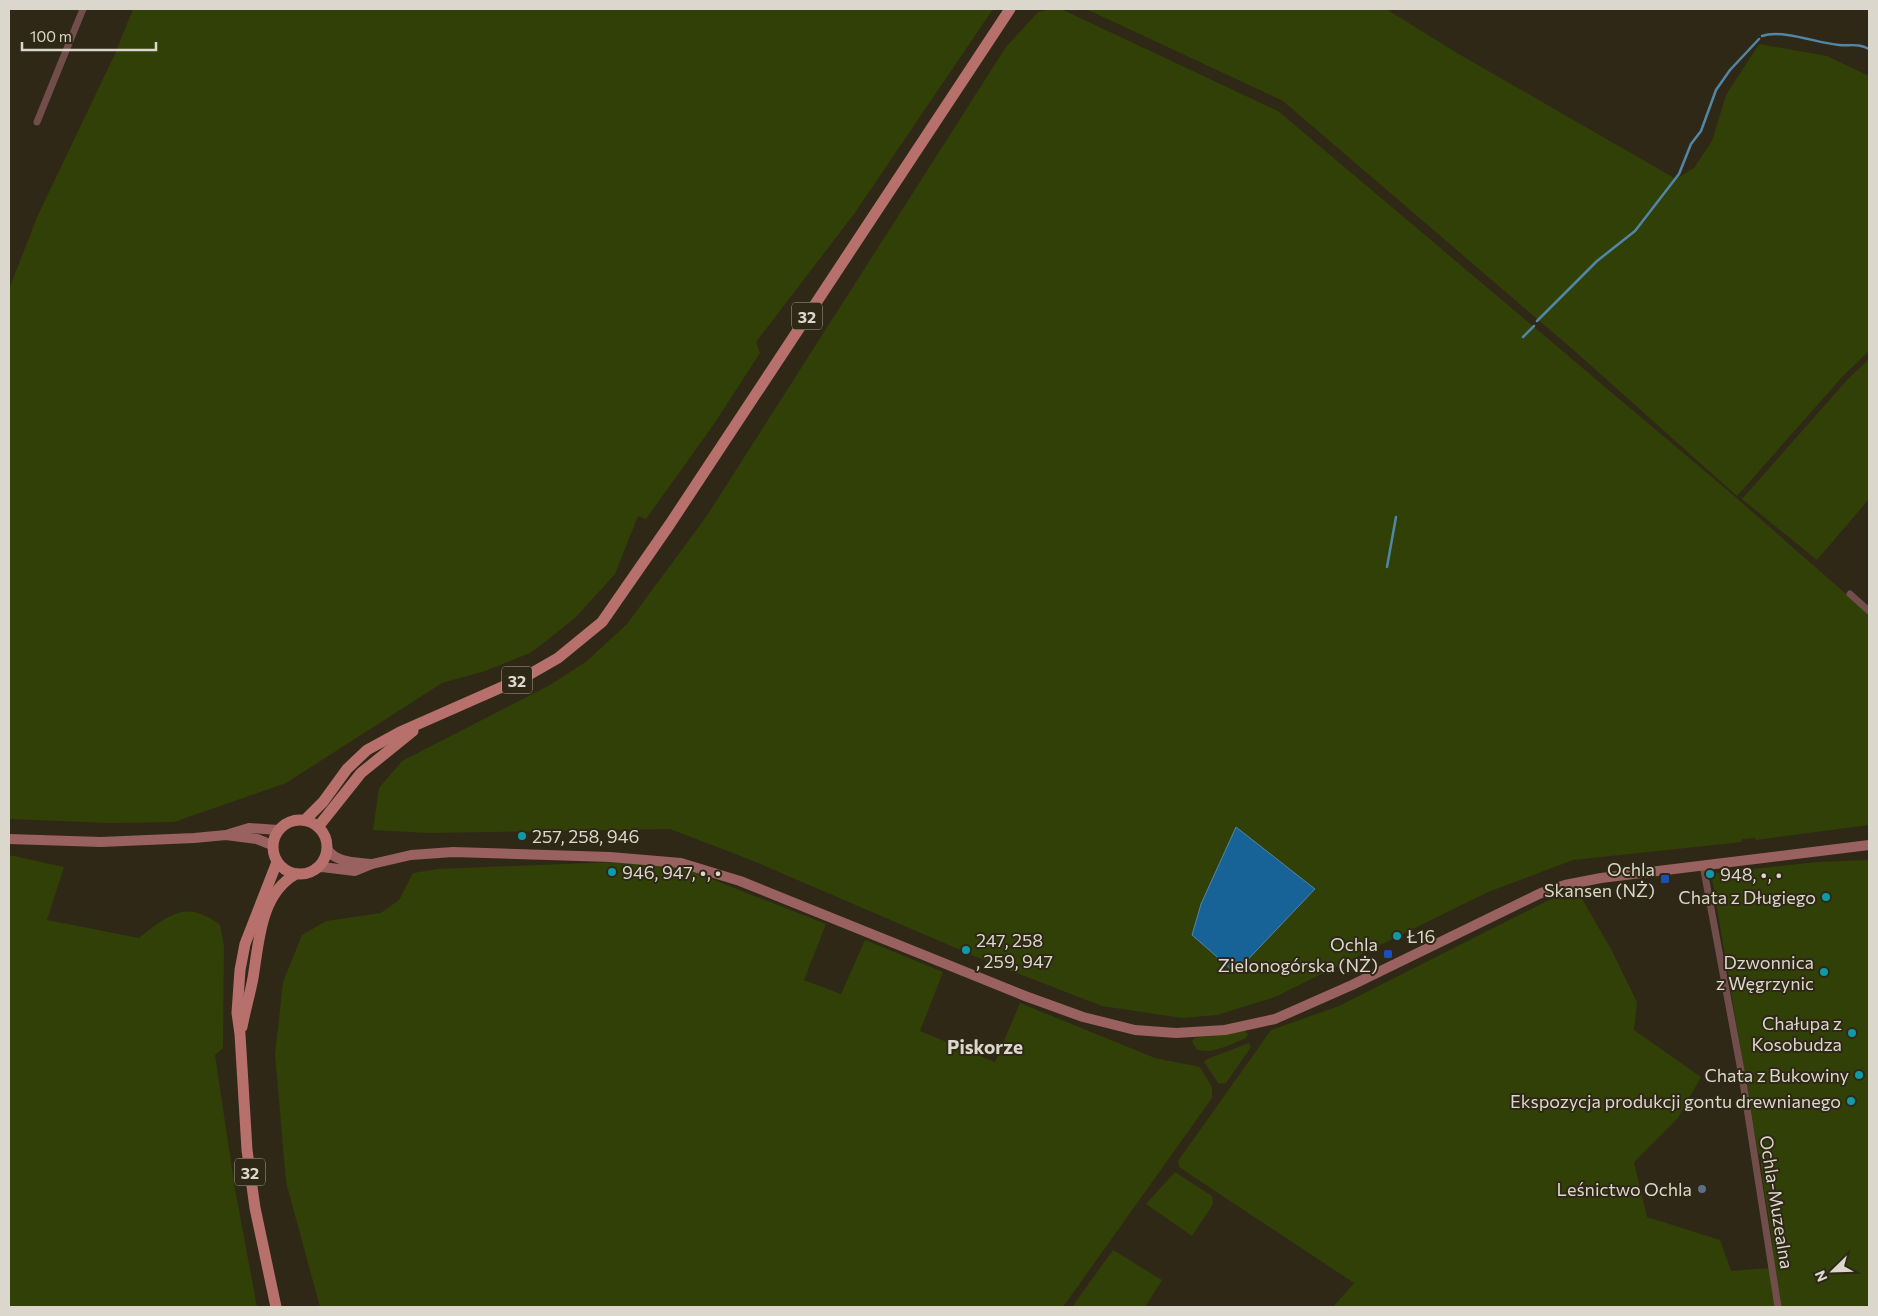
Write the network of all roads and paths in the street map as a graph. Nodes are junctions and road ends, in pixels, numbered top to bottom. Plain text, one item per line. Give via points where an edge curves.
1 (83, 9) edge
2 (1010, 9) edge
3 (37, 122) dead end
4 (1850, 594) dead end
5 (1869, 611) edge
6 (422, 723) junction
7 (305, 820) junction
8 (318, 827) junction
9 (278, 830) junction
10 (226, 835) junction
11 (9, 839) edge
12 (272, 845) junction
13 (1869, 845) edge
14 (327, 849) junction
15 (277, 862) junction
16 (372, 864) junction
17 (1703, 866) junction
18 (316, 868) junction
19 (296, 874) junction
20 (240, 1034) junction
21 (276, 1307) edge
22 (1778, 1307) edge

1 - 3 street
2 - 6 main road, 32 via 602,622 558,658 525,677
4 - 5 street
6 - 7 main road, 32 via 382,740 357,758
6 - 8 main road, 32 via 361,774
7 - 8 main road
7 - 9 main road, 32 via 290,821
8 - 14 main road
9 - 10 street via 249,828
9 - 12 main road
10 - 11 street via 102,842
10 - 12 street via 257,839
12 - 15 main road
13 - 17 street
14 - 16 street via 337,859
14 - 18 main road via 322,863
15 - 19 main road
15 - 20 main road, 32 via 245,944 238,989
16 - 17 street via 411,855 453,852 610,857 681,863 740,880 1083,1017 1135,1030 1176,1033 1225,1030 1275,1018 1553,889 1583,881
16 - 18 street via 355,871
17 - 22 street, Ochla-Muzealna via 1740,1067
18 - 19 main road, 32
19 - 20 main road, 32 via 277,892 261,928
20 - 21 main road, 32 via 247,1150 255,1208

